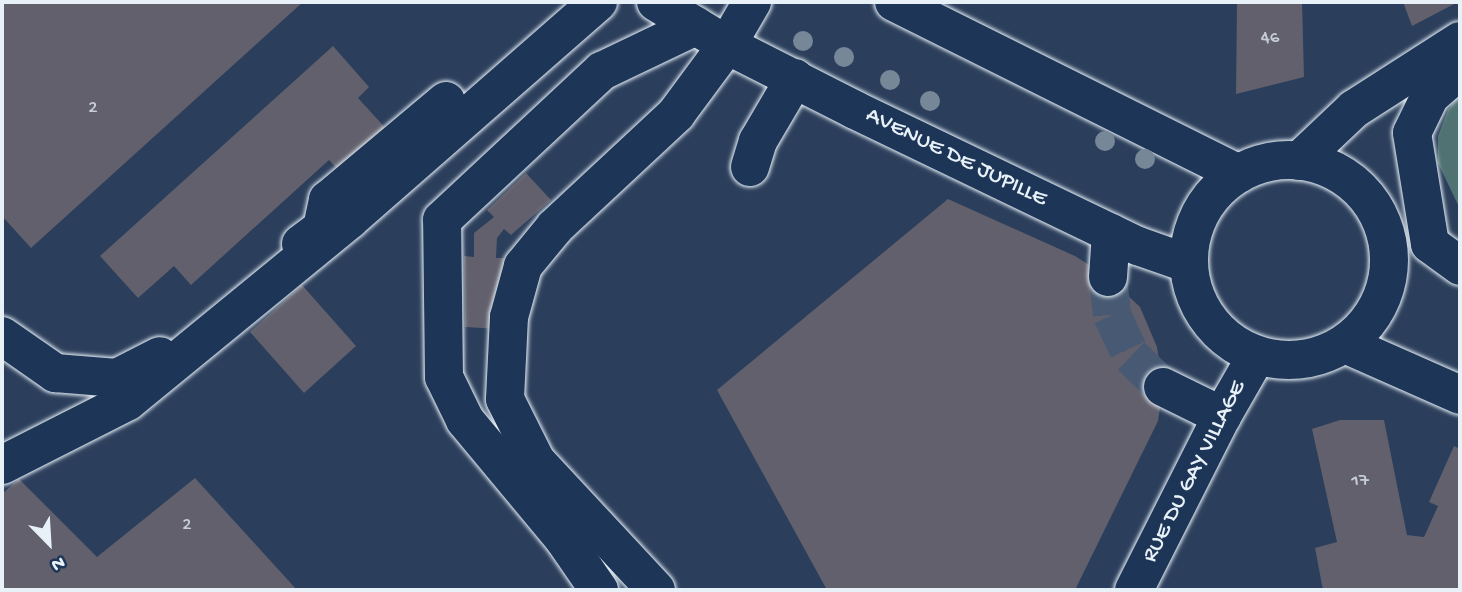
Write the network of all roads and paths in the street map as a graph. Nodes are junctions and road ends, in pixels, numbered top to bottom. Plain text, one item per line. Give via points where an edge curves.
1 (562, 2) edge
2 (598, 2) edge
3 (656, 2) edge
4 (752, 2) edge
5 (894, 2) edge
6 (711, 36) junction
7 (1460, 41) edge
8 (1460, 70) edge
9 (795, 78) junction
10 (1300, 161) junction
11 (750, 167) dead end
12 (1239, 174) junction
13 (1111, 233) junction
14 (1189, 264) junction
15 (1460, 266) edge
16 (1108, 276) tunnel mouth
17 (2, 336) edge
18 (1345, 344) junction
19 (1257, 355) junction
20 (1163, 387) tunnel mouth
21 (1460, 395) edge
22 (1222, 416) junction
23 (2, 465) edge
24 (599, 590) edge
25 (656, 590) edge
26 (1134, 590) edge

1 - 17 street via 328,200 322,228 151,363 117,378 55,373
2 - 23 street via 349,220 128,401
3 - 6 street, AVENUE DE JUPILLE
4 - 6 street
5 - 12 street
6 - 9 street, AVENUE DE JUPILLE
6 - 24 street via 602,71 442,220 444,377 465,420 564,539
6 - 25 street via 676,114 555,227 523,266 509,317 505,399 536,461
7 - 10 street via 1354,108
8 - 15 street via 1430,96 1412,133 1430,244
9 - 11 street via 758,141
9 - 13 street, AVENUE DE JUPILLE
10 - 12 street via 1268,162
10 - 18 street via 1335,170 1356,185 1375,208 1387,237 1390,267 1383,297 1367,323
12 - 14 street via 1218,190 1201,212
13 - 14 street, AVENUE DE JUPILLE
13 - 16 street
14 - 19 street via 1194,294 1208,320 1230,342
18 - 19 street via 1317,357 1287,361
18 - 21 street
19 - 22 street, RUE DU GAY VILLAGE
20 - 22 street
22 - 26 street, RUE DU GAY VILLAGE

